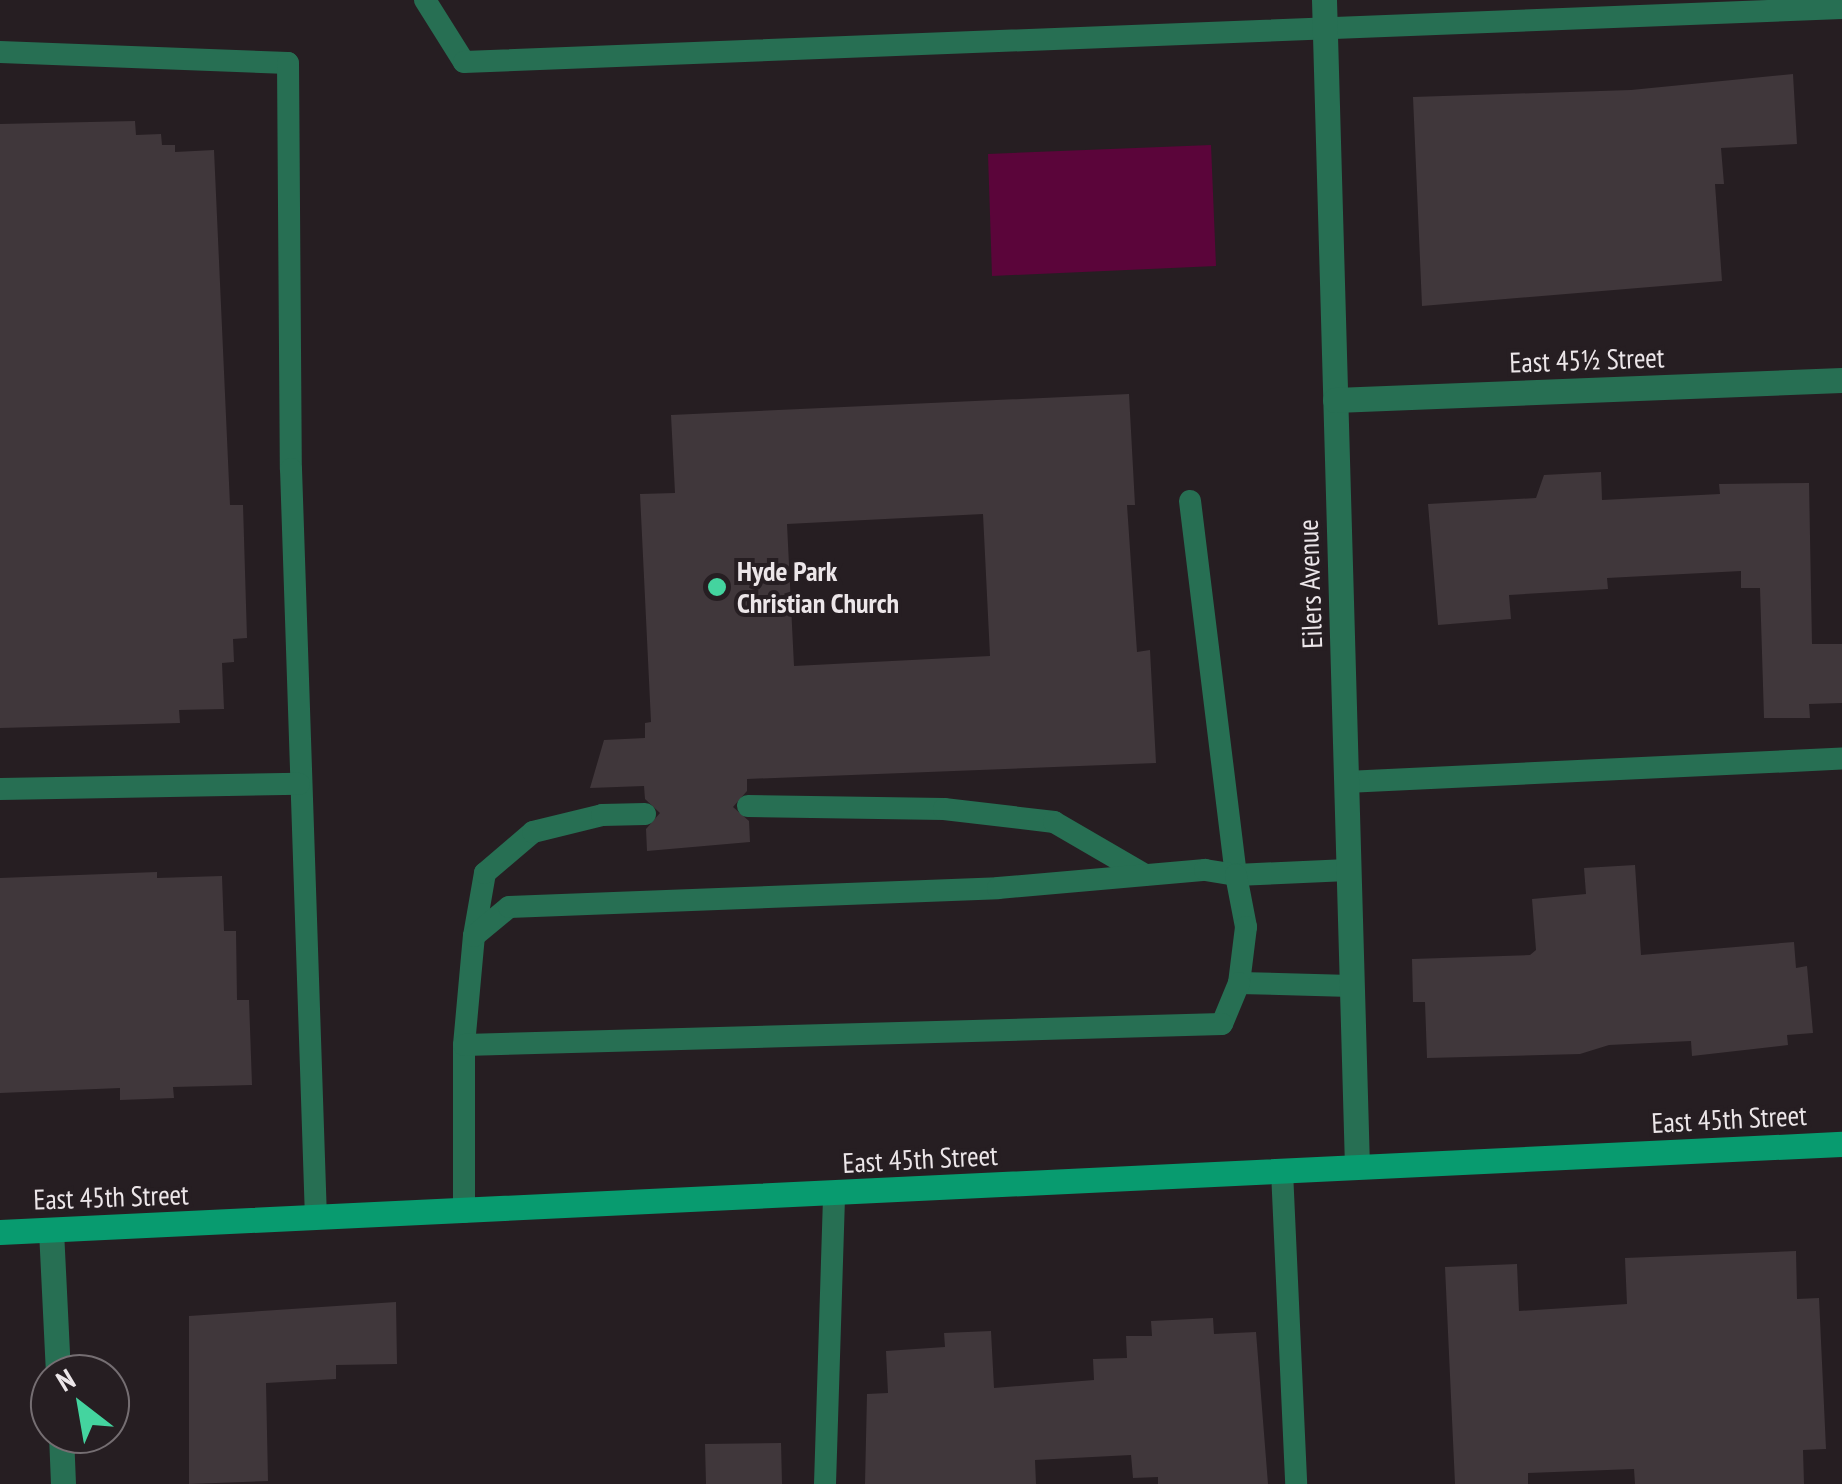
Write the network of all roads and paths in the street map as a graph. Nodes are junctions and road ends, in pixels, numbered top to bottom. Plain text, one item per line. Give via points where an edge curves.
1 (425, 0) edge
2 (1324, 0) edge
3 (1842, 8) edge
4 (1325, 28) junction
5 (0, 52) edge
6 (1842, 380) edge
7 (1335, 400) junction
8 (1190, 501) dead end
9 (1842, 759) edge
10 (1346, 782) junction
11 (299, 784) junction
12 (0, 789) edge
13 (748, 806) dead end
14 (645, 814) dead end
15 (1348, 870) junction
16 (1145, 875) junction
17 (1236, 875) junction
18 (474, 936) junction
19 (1238, 983) junction
20 (1352, 986) junction
21 (464, 1045) junction
22 (1842, 1144) edge
23 (1357, 1167) junction
24 (1282, 1171) junction
25 (834, 1193) junction
26 (464, 1212) junction
27 (316, 1218) junction
28 (51, 1230) junction
29 (0, 1232) edge
30 (57, 1354) edge
31 (62, 1454) edge
32 (63, 1484) edge
33 (824, 1484) edge
34 (1296, 1484) edge

1 - 4 lane via 464,62
2 - 4 street, Eilers Avenue
3 - 4 lane
4 - 7 street, Eilers Avenue
5 - 11 lane via 288,63
6 - 7 street, East 45½ Street
7 - 10 street, Eilers Avenue
8 - 17 lane
9 - 10 lane
10 - 15 street, Eilers Avenue
11 - 12 lane
11 - 27 lane
13 - 16 lane via 944,809 1054,822
14 - 18 lane via 602,815 533,832 485,873
15 - 17 lane
15 - 20 street, Eilers Avenue
16 - 17 lane
16 - 18 lane via 998,888 509,907
17 - 19 lane via 1246,927
18 - 21 lane
19 - 20 lane
19 - 21 lane via 1222,1024
20 - 23 street, Eilers Avenue
21 - 26 lane
22 - 23 main road, East 45th Street
23 - 24 main road, East 45th Street
24 - 25 main road, East 45th Street
24 - 34 lane
25 - 26 main road, East 45th Street
25 - 33 lane
26 - 27 main road, East 45th Street
27 - 28 main road, East 45th Street
28 - 29 main road, East 45th Street
28 - 30 street
31 - 32 street

